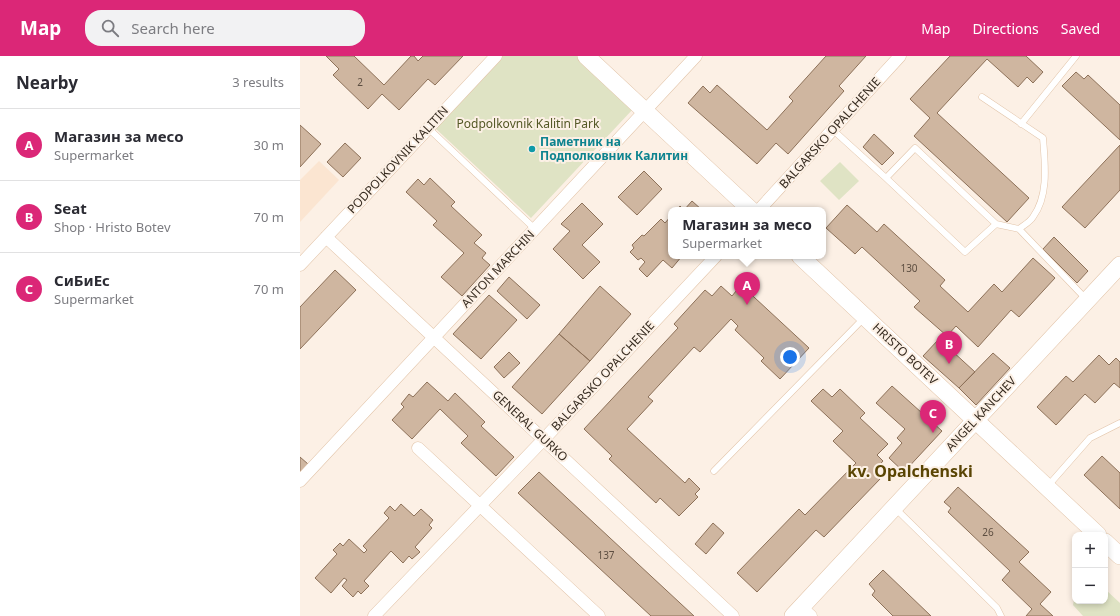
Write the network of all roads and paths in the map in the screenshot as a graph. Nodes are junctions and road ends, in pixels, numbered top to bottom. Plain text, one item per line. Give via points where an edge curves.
1 (496, 56) edge
2 (586, 56) edge
3 (696, 56) edge
4 (900, 56) edge
5 (1076, 56) edge
6 (982, 97) dead end
7 (645, 111) junction
8 (1021, 124) junction
9 (428, 128) junction
10 (833, 130) junction
11 (886, 178) junction
12 (748, 207) edge
13 (763, 207) edge
14 (996, 224) junction
15 (535, 229) junction
16 (1019, 229) junction
17 (326, 237) junction
18 (713, 259) edge
19 (803, 259) edge
20 (300, 265) edge
21 (1120, 265) edge
22 (1087, 300) junction
23 (865, 317) junction
24 (434, 337) junction
25 (975, 420) junction
26 (1120, 423) edge
27 (544, 439) junction
28 (418, 448) dead end
29 (714, 471) dead end
30 (300, 481) edge
31 (1047, 487) junction
32 (480, 506) junction
33 (894, 507) junction
34 (1095, 532) edge
35 (1108, 545) edge
36 (1120, 556) edge
37 (802, 613) edge
38 (374, 616) edge
39 (598, 616) edge
40 (733, 616) edge
41 (1001, 616) edge

1 - 9 street, PODPOLKOVNIK KALITIN
2 - 7 street
3 - 7 street, ANTON MARCHIN
4 - 10 street, BALGARSKO OPALCHENIE
5 - 8 lane
6 - 8 lane
7 - 12 street
7 - 15 street, ANTON MARCHIN
8 - 16 lane via 1043,138 1044,184 1041,203 1033,218
9 - 15 lane
9 - 17 street, PODPOLKOVNIK KALITIN
10 - 11 lane
10 - 13 street, BALGARSKO OPALCHENIE
11 - 14 lane via 965,252
11 - 14 lane via 914,148
14 - 16 lane
15 - 24 street, ANTON MARCHIN
16 - 22 lane
17 - 20 street, PODPOLKOVNIK KALITIN
17 - 24 street, GENERAL GURKO
18 - 27 street, BALGARSKO OPALCHENIE
19 - 23 street, HRISTO BOTEV
21 - 22 street, ANGEL KANCHEV
22 - 25 street, ANGEL KANCHEV
23 - 25 street, HRISTO BOTEV
23 - 29 lane
24 - 27 street, GENERAL GURKO
24 - 30 street, ANTON MARCHIN
25 - 31 street, HRISTO BOTEV
25 - 33 street, ANGEL KANCHEV
26 - 31 lane via 1090,438
27 - 32 street, BALGARSKO OPALCHENIE
27 - 40 street, GENERAL GURKO
28 - 32 street
31 - 34 street, HRISTO BOTEV
32 - 38 street, BALGARSKO OPALCHENIE
32 - 39 street
33 - 37 street, ANGEL KANCHEV
33 - 41 lane via 997,608
35 - 36 street

